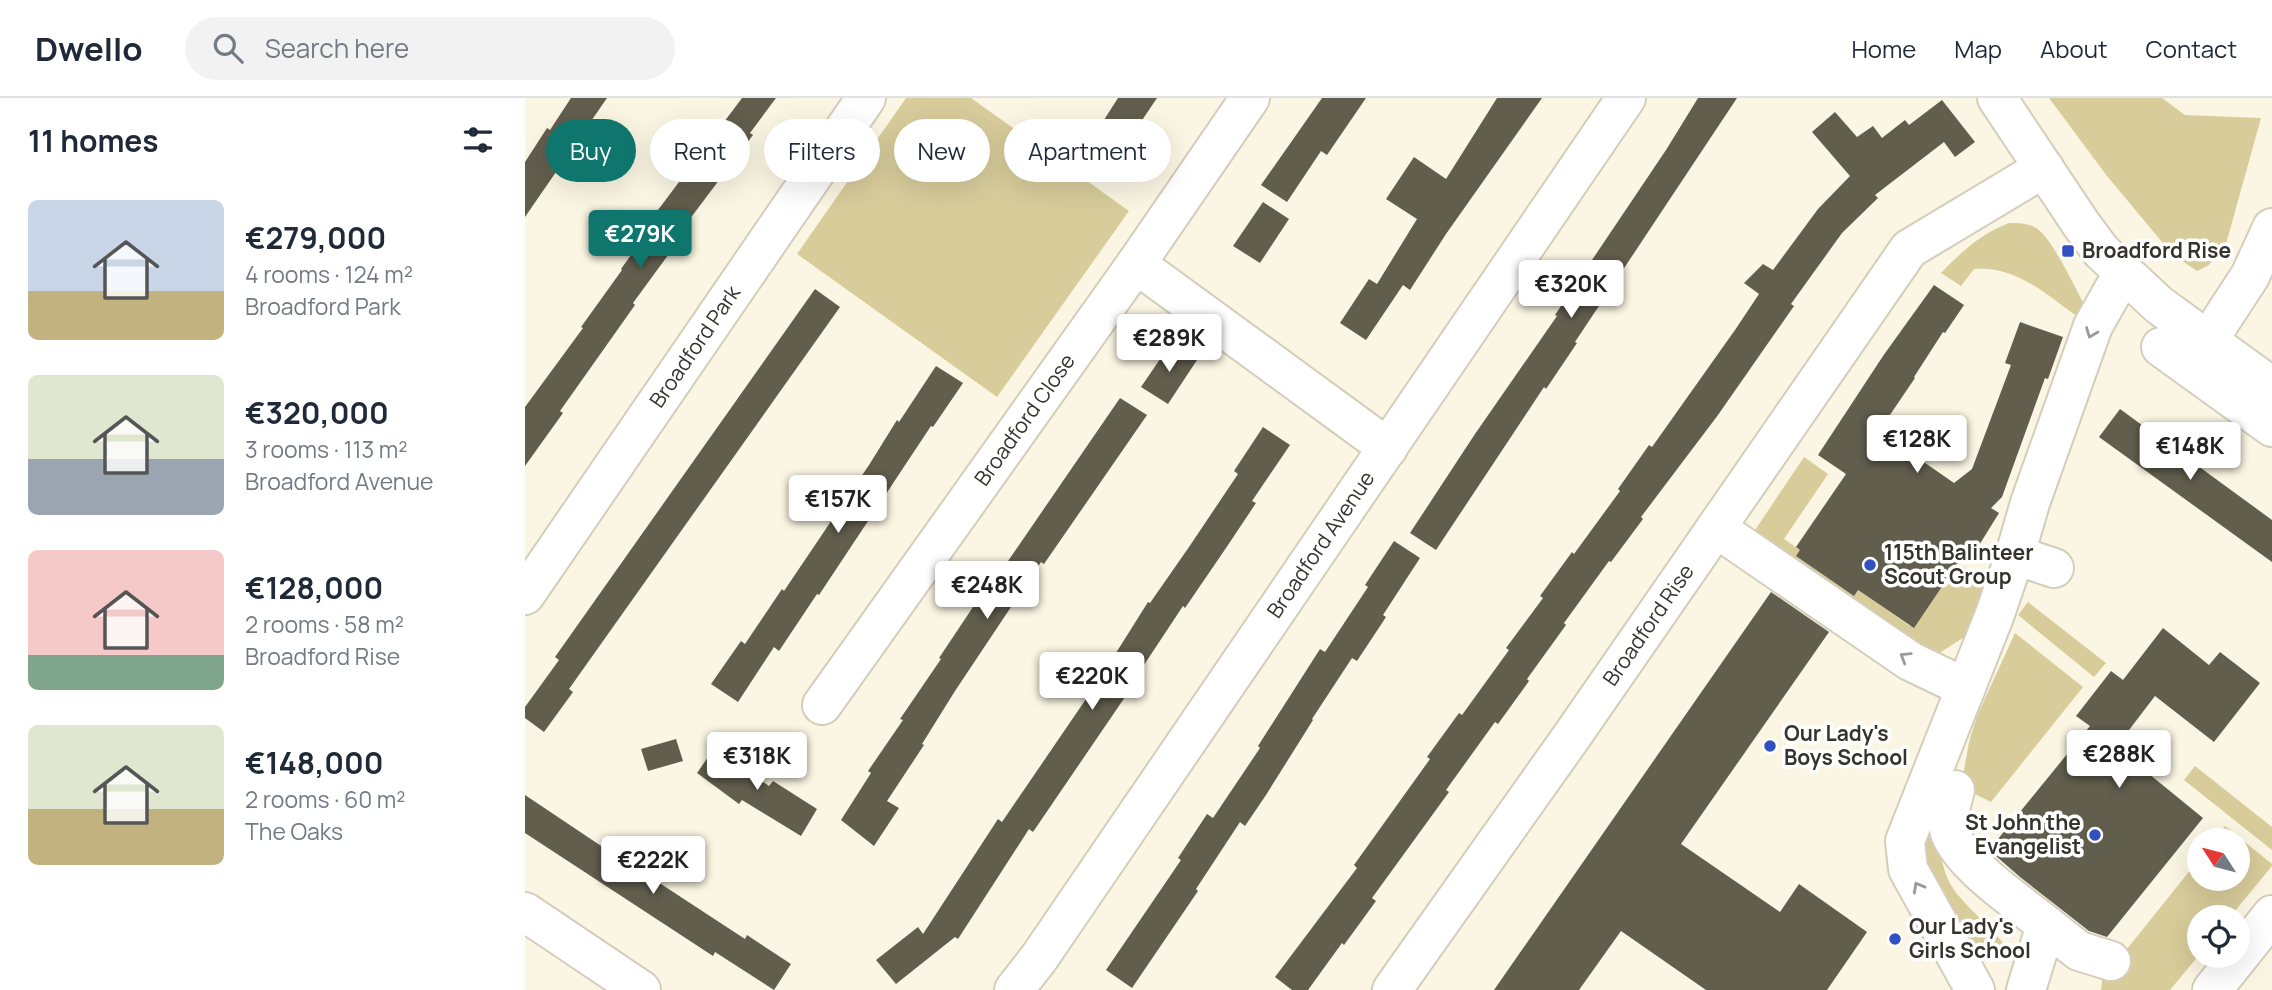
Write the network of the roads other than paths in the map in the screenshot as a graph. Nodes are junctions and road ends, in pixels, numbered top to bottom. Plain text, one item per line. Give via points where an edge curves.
1 (866, 98) edge
2 (1251, 98) edge
3 (1626, 98) edge
4 (1997, 98) edge
5 (2044, 168) junction
6 (2272, 228) edge
7 (1136, 264) junction
8 (2123, 273) junction
9 (2187, 352) junction
10 (2272, 387) edge
11 (2272, 428) edge
12 (1388, 448) junction
13 (1716, 528) junction
14 (2015, 555) junction
15 (2054, 568) dead end
16 (525, 595) edge
17 (1966, 688) junction
18 (822, 705) dead end
19 (1955, 790) dead end
20 (525, 912) edge
21 (2272, 915) edge
22 (2046, 925) junction
23 (2111, 961) dead end
24 (641, 990) edge
25 (1014, 990) edge
26 (1392, 990) edge
27 (1975, 990) edge
28 (2026, 990) edge
29 (2211, 990) edge

1 - 16 street, Broadford Park
2 - 7 street, Broadford Close
3 - 12 street, Broadford Avenue
4 - 5 street
5 - 8 street via 2081,224
5 - 13 street, Broadford Rise via 1909,249
6 - 9 street via 2250,276
7 - 12 street
7 - 18 street, Broadford Close
8 - 9 street via 2159,305
8 -> 14 street via 2093,326
9 - 10 street
9 - 11 street
12 - 25 street, Broadford Avenue
17 -> 13 street via 1910,661
13 - 26 street, Broadford Rise
14 - 15 street
14 - 17 street
27 -> 17 street via 1908,869 1905,841
19 - 22 street via 1949,832 1963,853
20 - 24 street
21 - 29 street
22 - 23 street via 2079,951
22 - 28 street

